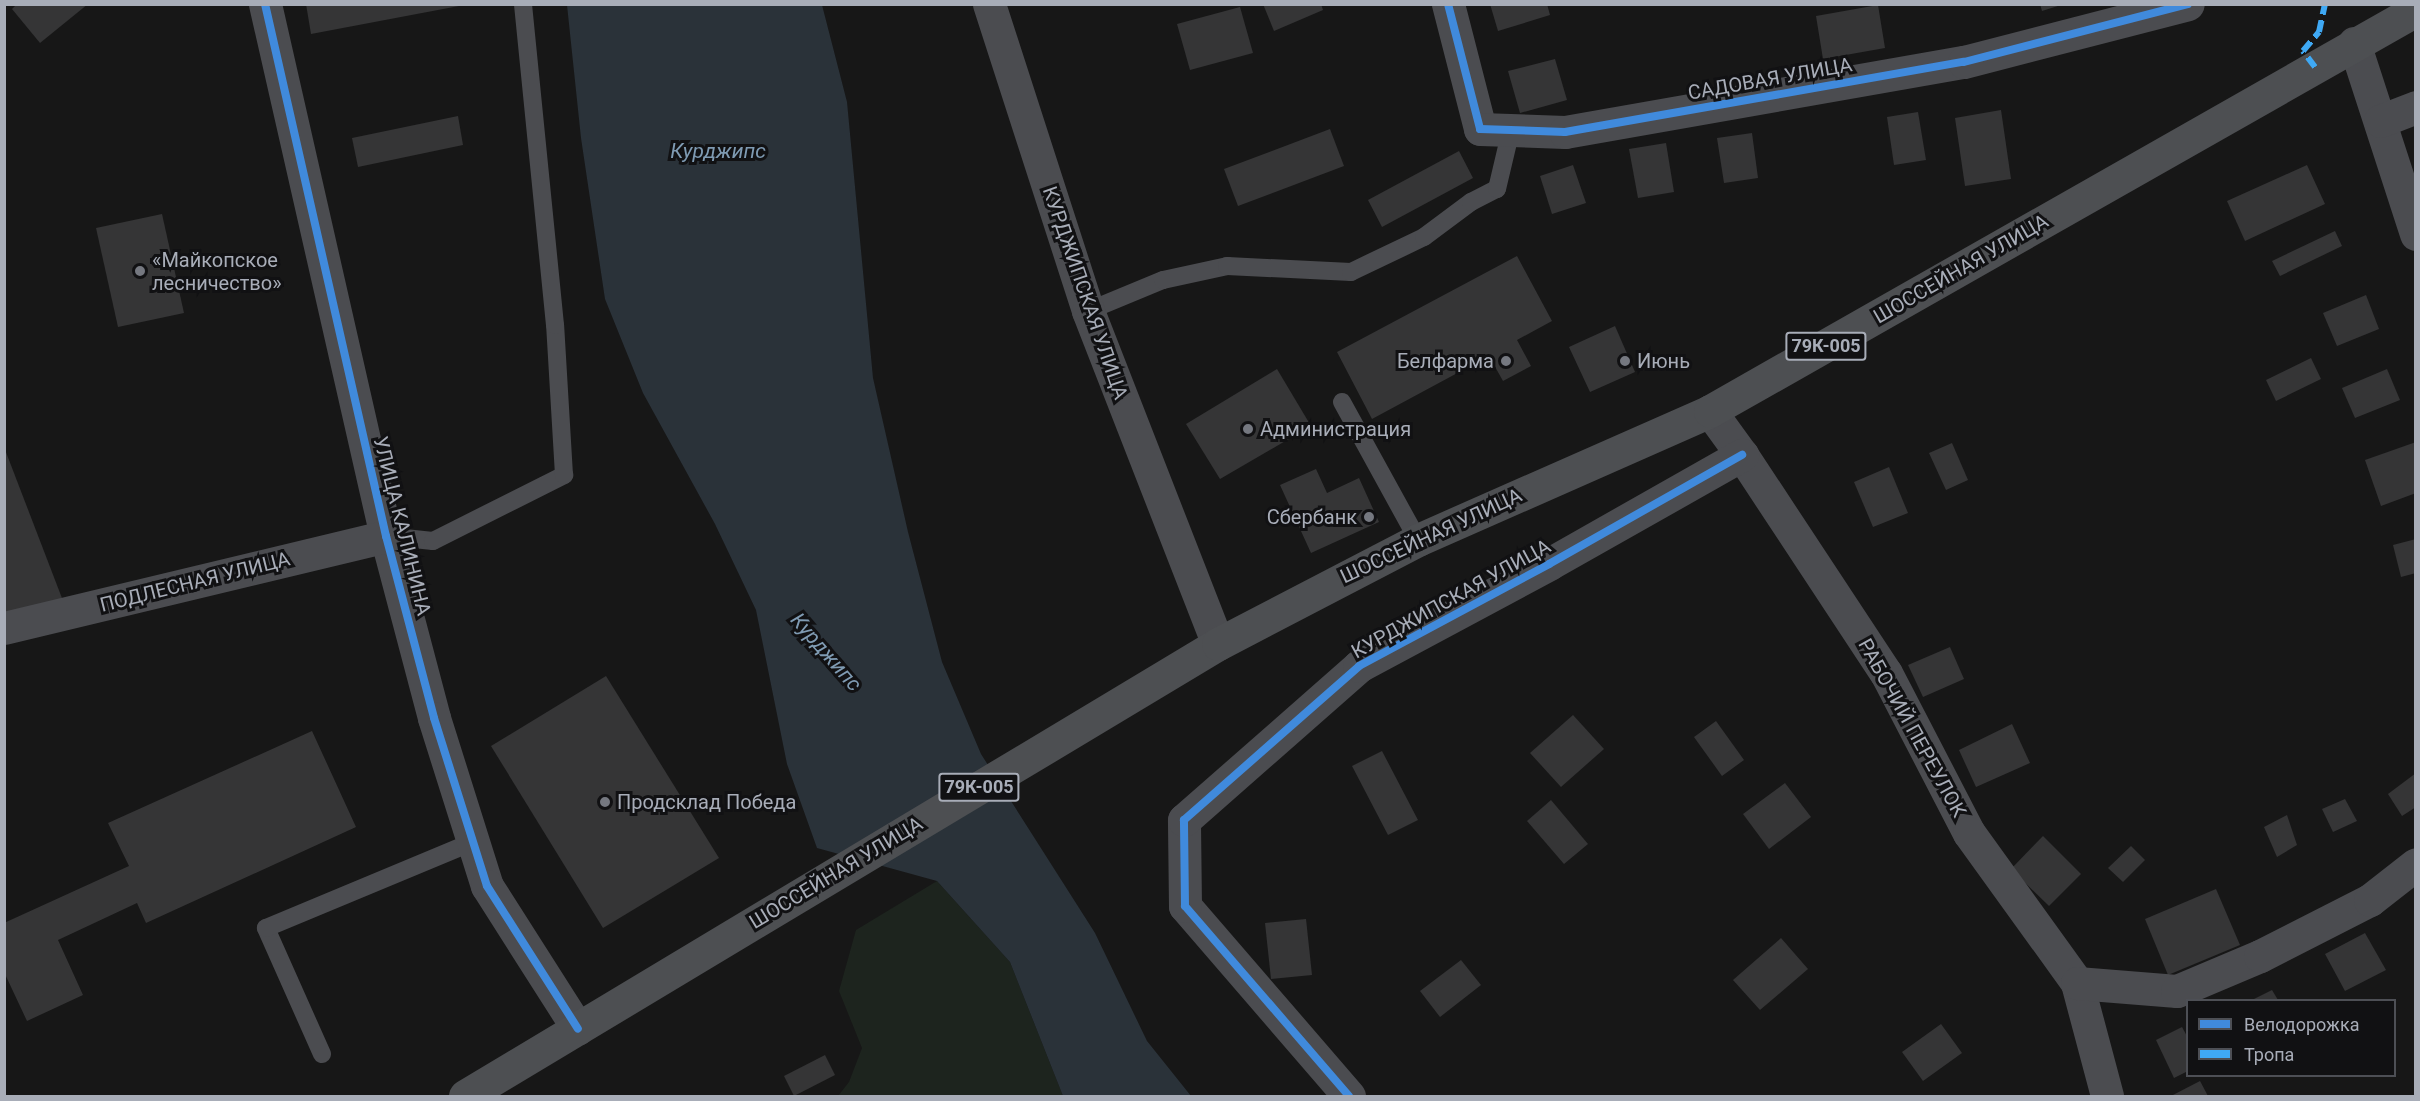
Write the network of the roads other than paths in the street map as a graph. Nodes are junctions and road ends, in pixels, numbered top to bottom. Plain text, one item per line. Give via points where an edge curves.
1 (265, 4) edge
2 (523, 4) edge
3 (1448, 4) edge
4 (2188, 4) edge
5 (990, 6) edge
6 (2415, 10) edge
7 (2354, 44) junction
8 (2415, 106) edge
9 (2380, 121) junction
10 (1511, 130) junction
11 (2415, 234) edge
12 (1088, 311) junction
13 (1342, 402) dead end
14 (1710, 411) junction
15 (1742, 455) junction
16 (386, 536) junction
17 (1418, 540) junction
18 (4, 628) edge
19 (1218, 644) junction
20 (473, 842) junction
21 (2415, 864) edge
22 (2077, 983) junction
23 (578, 1029) junction
24 (322, 1054) dead end
25 (465, 1096) edge
26 (1349, 1096) edge
27 (2108, 1096) edge

1 - 16 street, УЛИЦА КАЛИНИНА
2 - 16 lane via 555,324 564,475 433,541
3 - 10 street, САДОВАЯ УЛИЦА via 1480,129
4 - 10 street, САДОВАЯ УЛИЦА via 1964,62 1565,132
5 - 12 street, КУРДЖИПСКАЯ УЛИЦА
6 - 7 main road, ШОССЕЙНАЯ УЛИЦА / 79К-005
7 - 9 street
7 - 14 main road, ШОССЕЙНАЯ УЛИЦА / 79К-005
8 - 9 street
9 - 11 street
10 - 12 lane via 1497,189 1470,202 1424,237 1351,272 1227,266 1163,280
12 - 19 street, КУРДЖИПСКАЯ УЛИЦА
13 - 17 lane
14 - 15 street, РАБОЧИЙ ПЕРЕУЛОК
14 - 17 main road, ШОССЕЙНАЯ УЛИЦА / 79К-005
15 - 22 street, РАБОЧИЙ ПЕРЕУЛОК via 1886,673 1970,833
15 - 26 street, КУРДЖИПСКАЯ УЛИЦА via 1359,666 1184,820 1185,906
16 - 18 street, ПОДЛЕСНАЯ УЛИЦА
16 - 20 street, УЛИЦА КАЛИНИНА via 434,718
17 - 19 main road, ШОССЕЙНАЯ УЛИЦА / 79К-005
19 - 23 main road, ШОССЕЙНАЯ УЛИЦА / 79К-005
20 - 23 street, УЛИЦА КАЛИНИНА via 488,886
20 - 24 lane via 266,928
21 - 22 street via 2370,900 2260,956 2177,991
22 - 27 street, РАБОЧИЙ ПЕРЕУЛОК
23 - 25 main road, ШОССЕЙНАЯ УЛИЦА / 79К-005

